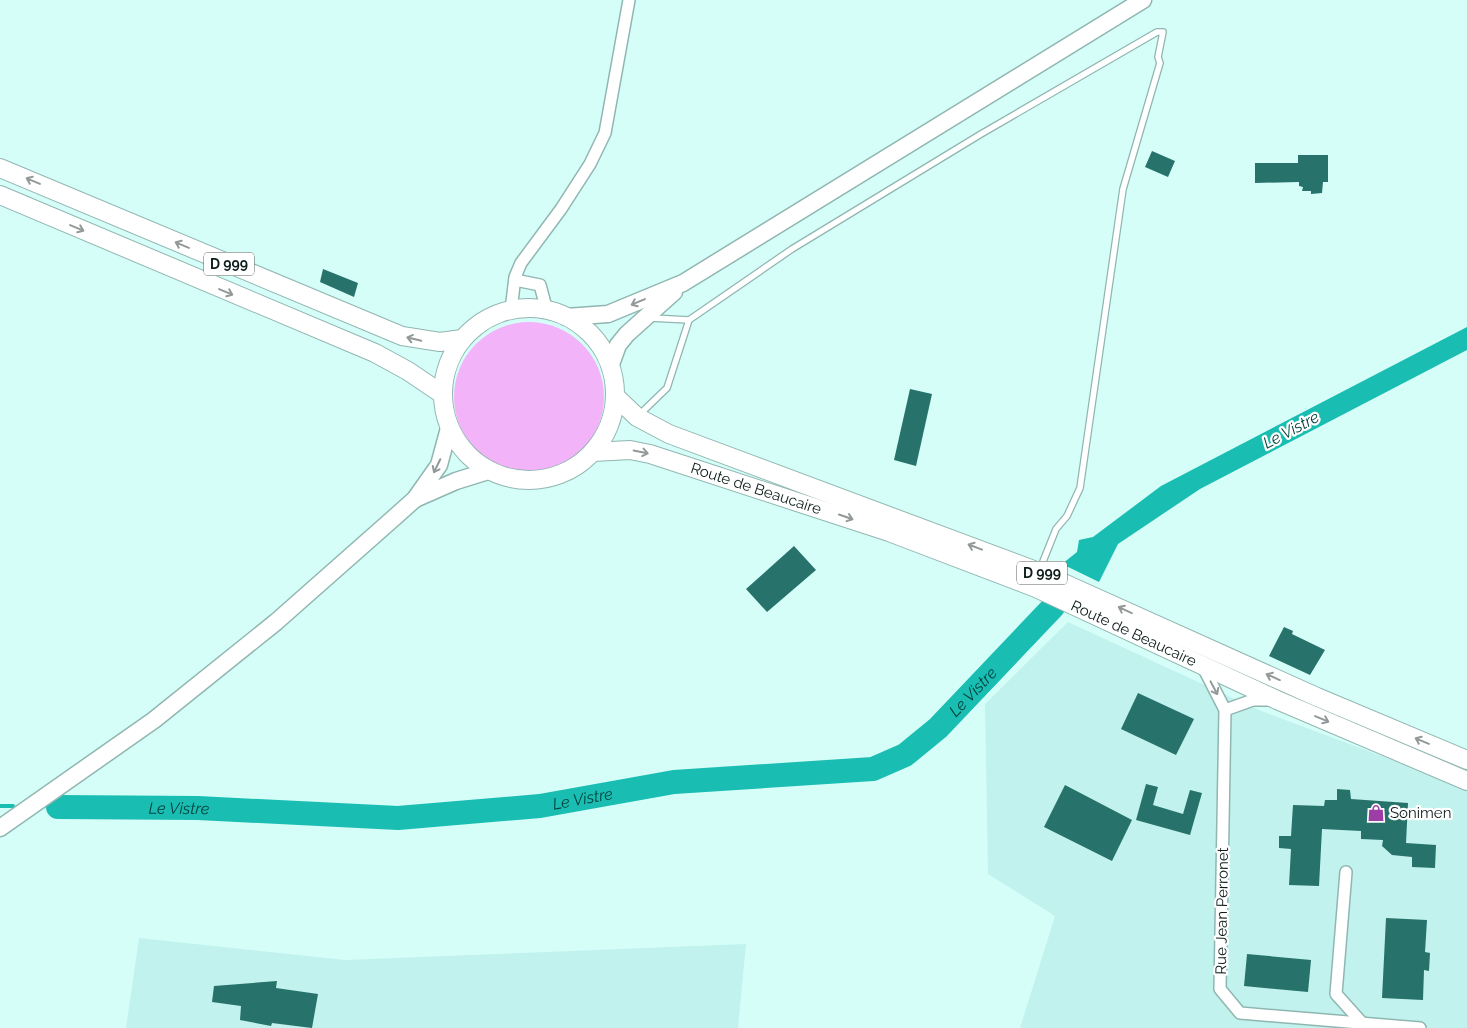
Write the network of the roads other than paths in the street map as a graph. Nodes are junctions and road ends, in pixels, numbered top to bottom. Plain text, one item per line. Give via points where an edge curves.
1 (629, 0) edge
2 (1144, 0) edge
3 (0, 168) edge
4 (0, 195) edge
5 (515, 280) junction
6 (683, 283) junction
7 (511, 310) junction
8 (548, 310) junction
9 (566, 317) junction
10 (646, 318) junction
11 (688, 320) junction
12 (462, 339) junction
13 (610, 367) junction
14 (442, 394) junction
15 (615, 396) junction
16 (637, 417) junction
17 (449, 428) junction
18 (593, 452) junction
19 (488, 471) junction
20 (415, 499) junction
21 (1039, 572) junction
22 (1202, 666) junction
23 (1277, 700) junction
24 (1225, 710) junction
25 (1467, 760) edge
26 (1467, 781) edge
27 (0, 828) edge
28 (1346, 872) dead end
29 (1363, 1024) junction
30 (1420, 1028) edge

1 - 5 street via 605,133 576,187 521,263
2 - 6 main road
12 -> 3 main road, D 999 via 440,342 402,336
4 -> 14 main road, D 999 via 375,353
5 - 7 street
5 - 8 street via 540,285
6 -> 9 main road via 608,314
6 - 10 main road
7 - 8 main road
7 - 12 main road via 488,318
8 - 9 main road
9 - 13 main road via 592,336
10 - 11 lane
10 - 13 main road via 618,345
11 - 16 lane via 667,388
11 - 21 lane via 792,249 981,134 1157,32 1163,32 1158,57 1160,63 1123,189 1080,488 1067,516 1056,529
12 - 14 main road via 447,364
13 - 15 main road
14 - 17 main road
15 - 16 main road, Route de Beaucaire / D 999
15 - 18 main road via 610,422
21 -> 16 main road, Route de Beaucaire / D 999 via 722,456
17 - 19 main road via 465,453
17 -> 20 main road via 439,465
18 - 19 main road via 578,466 544,479 512,479
18 -> 22 main road, Route de Beaucaire / D 999 via 630,450 650,454 889,532 1036,588
19 - 20 main road
20 - 27 main road via 276,622 154,720
25 -> 21 main road, Route de Beaucaire / D 999 via 1317,697
22 - 23 main road, Route de Beaucaire / D 999
22 -> 24 street, Rue Jean Perronet
23 - 24 street via 1253,700
23 -> 26 main road, Route de Beaucaire / D 999
24 - 29 street, Rue Jean Perronet via 1220,989 1240,1013
28 - 29 street via 1336,994
29 - 30 street, Rue Jean Perronet

